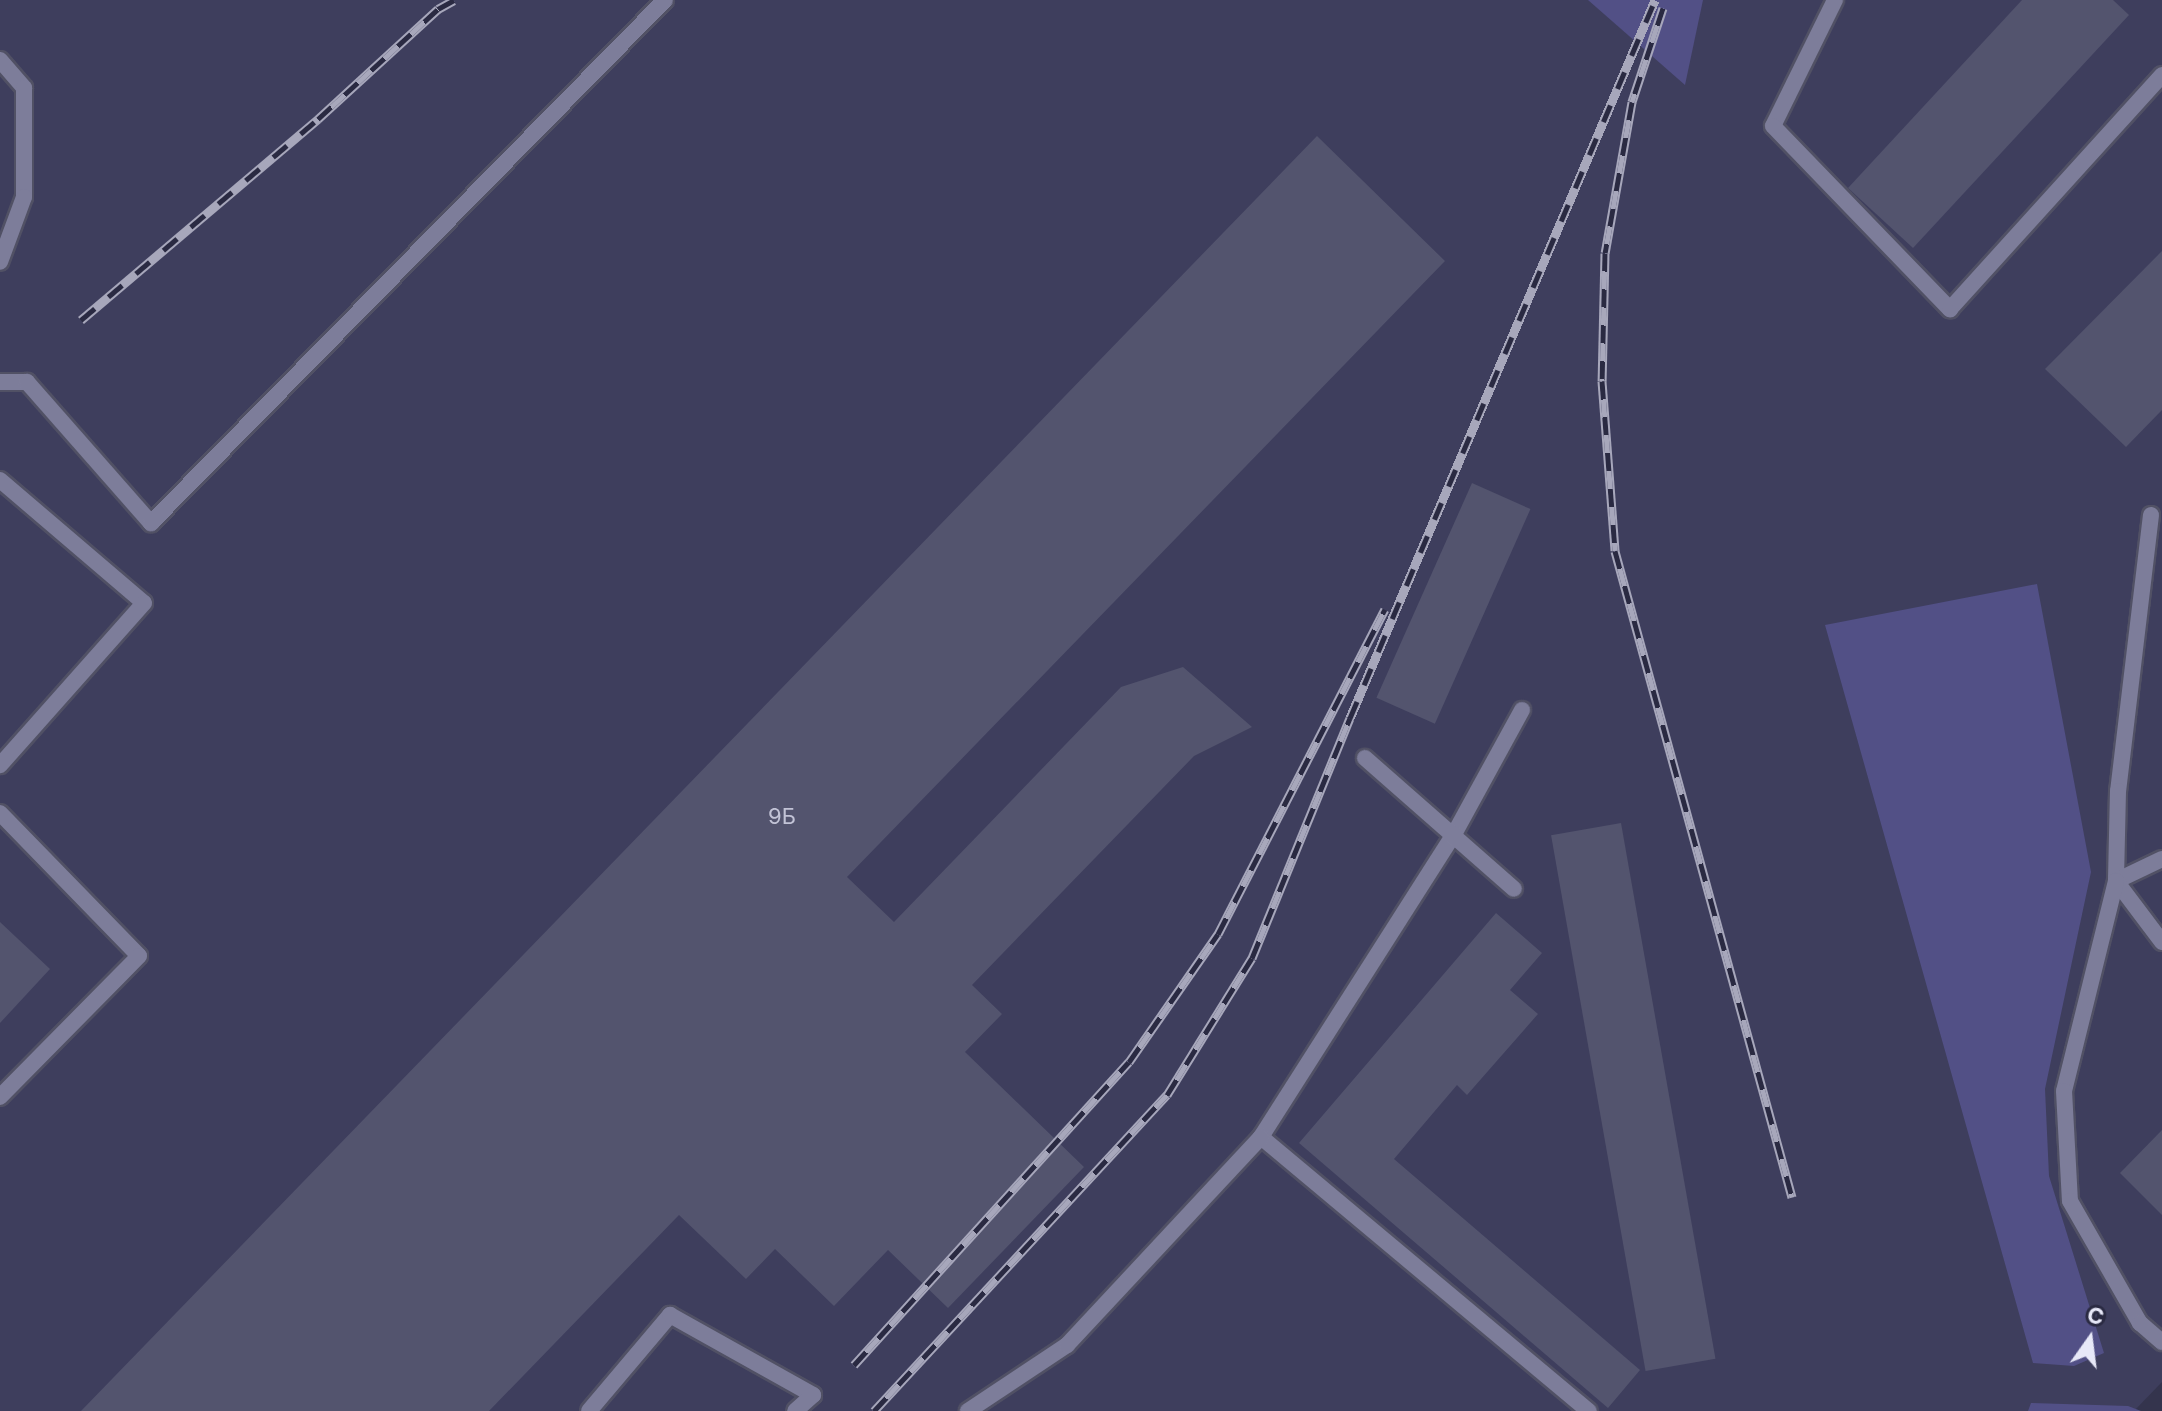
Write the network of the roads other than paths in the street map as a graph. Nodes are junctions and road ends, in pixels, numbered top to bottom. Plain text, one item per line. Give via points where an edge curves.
1 (665, 0) edge
2 (1835, 0) edge
3 (0, 60) edge
4 (2162, 75) edge
5 (0, 262) edge
6 (0, 382) edge
7 (0, 480) edge
8 (2151, 515) dead end
9 (1522, 710) dead end
10 (1365, 758) dead end
11 (0, 765) edge
12 (0, 813) edge
13 (1454, 834) junction
14 (2162, 859) edge
15 (2116, 881) junction
16 (1514, 889) dead end
17 (2162, 942) edge
18 (0, 1097) edge
19 (1261, 1137) junction
20 (2162, 1342) edge
21 (589, 1411) edge
22 (795, 1411) edge
23 (968, 1411) edge
24 (1589, 1411) edge

1 - 6 lane via 151,523 27,382
2 - 4 lane via 1773,126 1950,309
3 - 5 lane via 24,88 24,197
7 - 11 lane via 144,603
8 - 15 lane via 2118,791
9 - 13 lane
10 - 13 lane
12 - 18 lane via 139,956
13 - 16 lane
13 - 19 lane
14 - 15 lane
15 - 17 lane
15 - 20 lane via 2064,1091 2070,1201 2140,1323
19 - 23 lane via 1067,1345
19 - 24 lane
21 - 22 lane via 670,1315 813,1395

